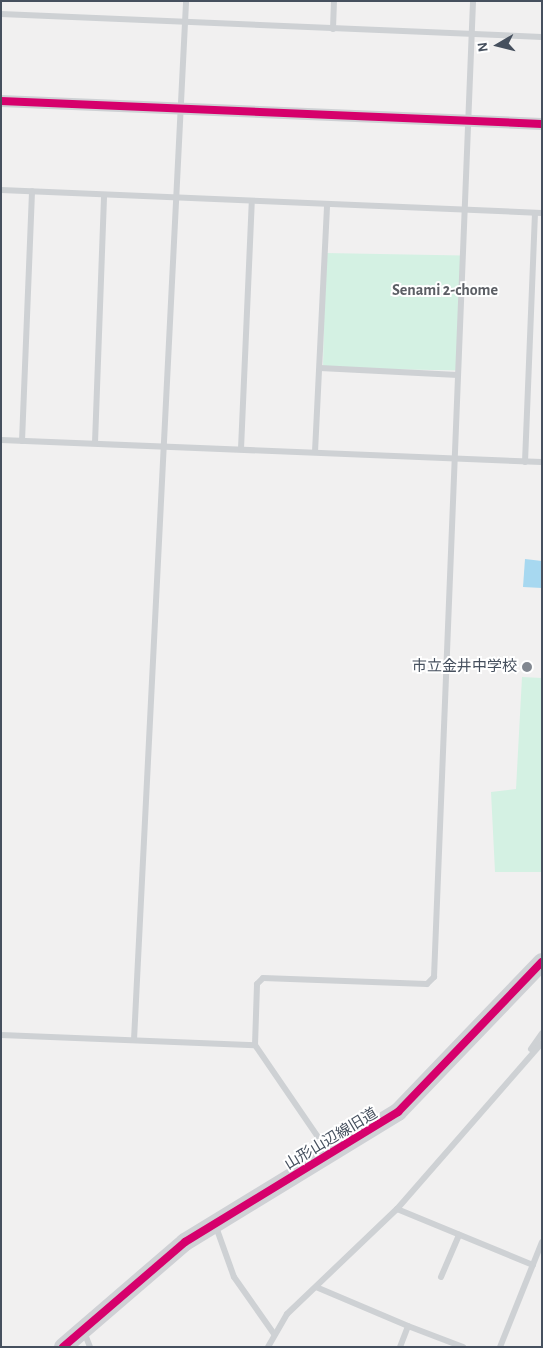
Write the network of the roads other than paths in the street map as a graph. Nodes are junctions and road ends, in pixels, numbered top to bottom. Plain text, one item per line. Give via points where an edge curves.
1 (186, 1) edge
2 (334, 1) edge
3 (473, 1) edge
4 (1, 14) edge
5 (185, 22) junction
6 (332, 29) junction
7 (472, 34) junction
8 (542, 37) edge
9 (1, 101) edge
10 (181, 109) junction
11 (469, 120) junction
12 (542, 124) edge
13 (1, 190) edge
14 (32, 191) junction
15 (104, 195) junction
16 (177, 198) junction
17 (252, 202) junction
18 (326, 204) junction
19 (465, 210) junction
20 (538, 213) edge
21 (320, 368) junction
22 (458, 375) junction
23 (1, 440) edge
24 (22, 441) junction
25 (95, 443) junction
26 (166, 446) junction
27 (241, 449) junction
28 (315, 452) junction
29 (456, 459) junction
30 (525, 462) junction
31 (542, 462) edge
32 (542, 962) edge
33 (542, 1033) edge
34 (1, 1035) edge
35 (134, 1040) junction
36 (542, 1043) edge
37 (255, 1045) junction
38 (522, 1063) junction
39 (332, 1156) junction
40 (397, 1209) junction
41 (215, 1222) junction
42 (459, 1235) junction
43 (542, 1242) edge
44 (533, 1266) junction
45 (441, 1277) dead end
46 (316, 1287) junction
47 (408, 1326) junction
48 (83, 1329) junction
49 (274, 1334) junction
50 (62, 1347) edge
51 (90, 1347) edge
52 (268, 1347) edge
53 (400, 1347) edge
54 (463, 1347) edge
55 (500, 1347) edge

1 - 5 lane
2 - 6 lane
3 - 7 lane
4 - 5 lane
5 - 6 lane
5 - 10 lane
6 - 7 lane
7 - 8 lane
7 - 11 lane
9 - 10 street
10 - 11 street
10 - 16 lane
11 - 12 street
11 - 19 lane
13 - 14 lane
14 - 15 lane
14 - 24 lane
15 - 16 lane
15 - 25 lane
16 - 17 lane
16 - 26 lane
17 - 18 lane
17 - 27 lane
18 - 19 lane
18 - 21 lane
19 - 20 lane
19 - 22 lane
20 - 30 lane
21 - 22 lane
21 - 28 lane
22 - 29 lane
23 - 24 lane
24 - 25 lane
25 - 26 lane
26 - 27 lane
26 - 35 lane
27 - 28 lane
28 - 29 lane
29 - 30 lane
29 - 37 lane via 434,977 427,984 263,978 256,984
30 - 31 lane
32 - 39 street, 山形山辺線旧道 via 415,1098
33 - 38 lane
34 - 35 lane
35 - 37 lane
36 - 38 lane
37 - 39 lane
38 - 40 lane
39 - 41 street, 山形山辺線旧道
40 - 42 lane
40 - 46 lane
41 - 48 street, 山形山辺線旧道 via 150,1268
41 - 49 lane via 234,1276
42 - 44 lane
42 - 45 lane
43 - 44 lane
44 - 55 lane
46 - 47 lane
46 - 49 lane via 286,1314
47 - 53 lane
47 - 54 lane
48 - 50 street, 山形山辺線旧道
48 - 51 lane
49 - 52 lane

